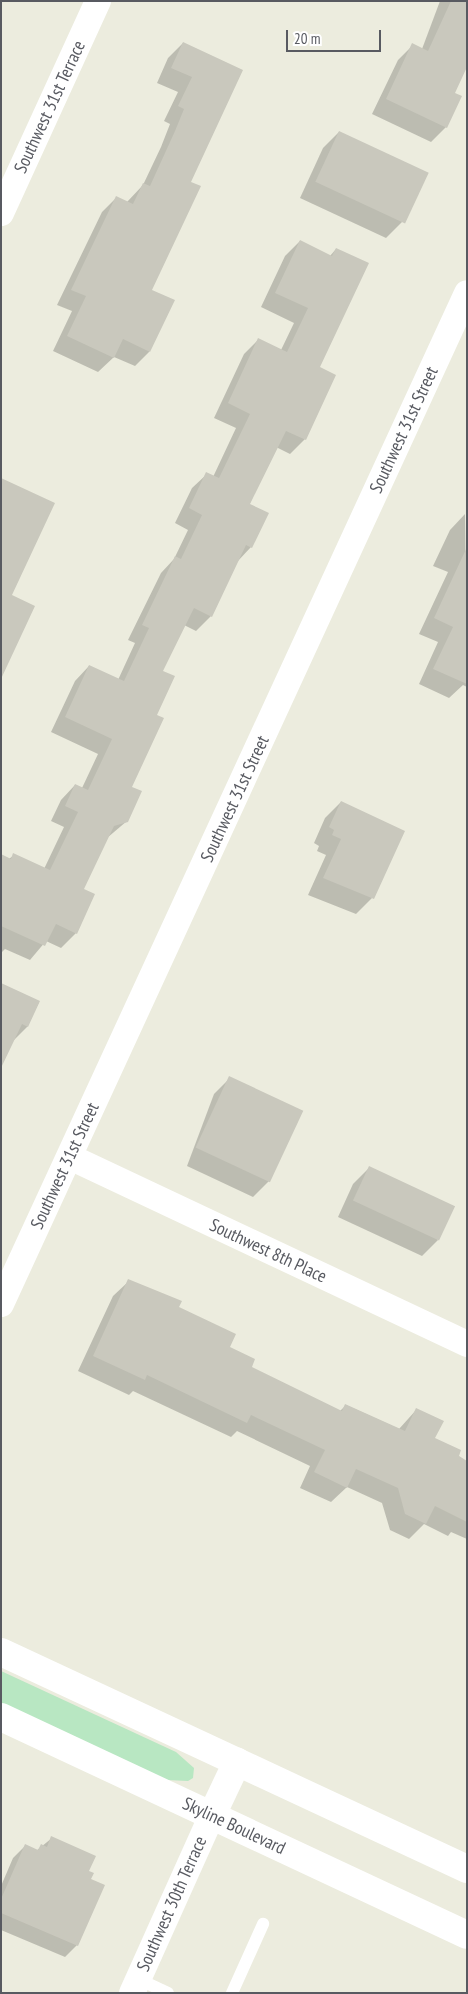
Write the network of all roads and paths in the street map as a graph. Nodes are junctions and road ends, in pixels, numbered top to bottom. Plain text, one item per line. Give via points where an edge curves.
1 (98, 1) edge
2 (1, 213) edge
3 (467, 293) edge
4 (70, 1157) junction
5 (1, 1304) edge
6 (467, 1344) edge
7 (1, 1652) edge
8 (1, 1717) edge
9 (237, 1762) junction
10 (212, 1815) junction
11 (467, 1869) edge
12 (263, 1924) dead end
13 (467, 1935) edge
14 (135, 1986) edge
15 (168, 1993) edge
16 (232, 1993) edge

1 - 2 street, Southwest 31st Terrace
3 - 4 street, Southwest 31st Street
4 - 5 street, Southwest 31st Street
4 - 6 street, Southwest 8th Place
7 - 9 street
8 - 10 street, Skyline Boulevard
9 - 10 street
9 - 11 street
10 - 13 street, Skyline Boulevard
10 - 14 street, Southwest 30th Terrace
12 - 16 lane
14 - 15 lane

